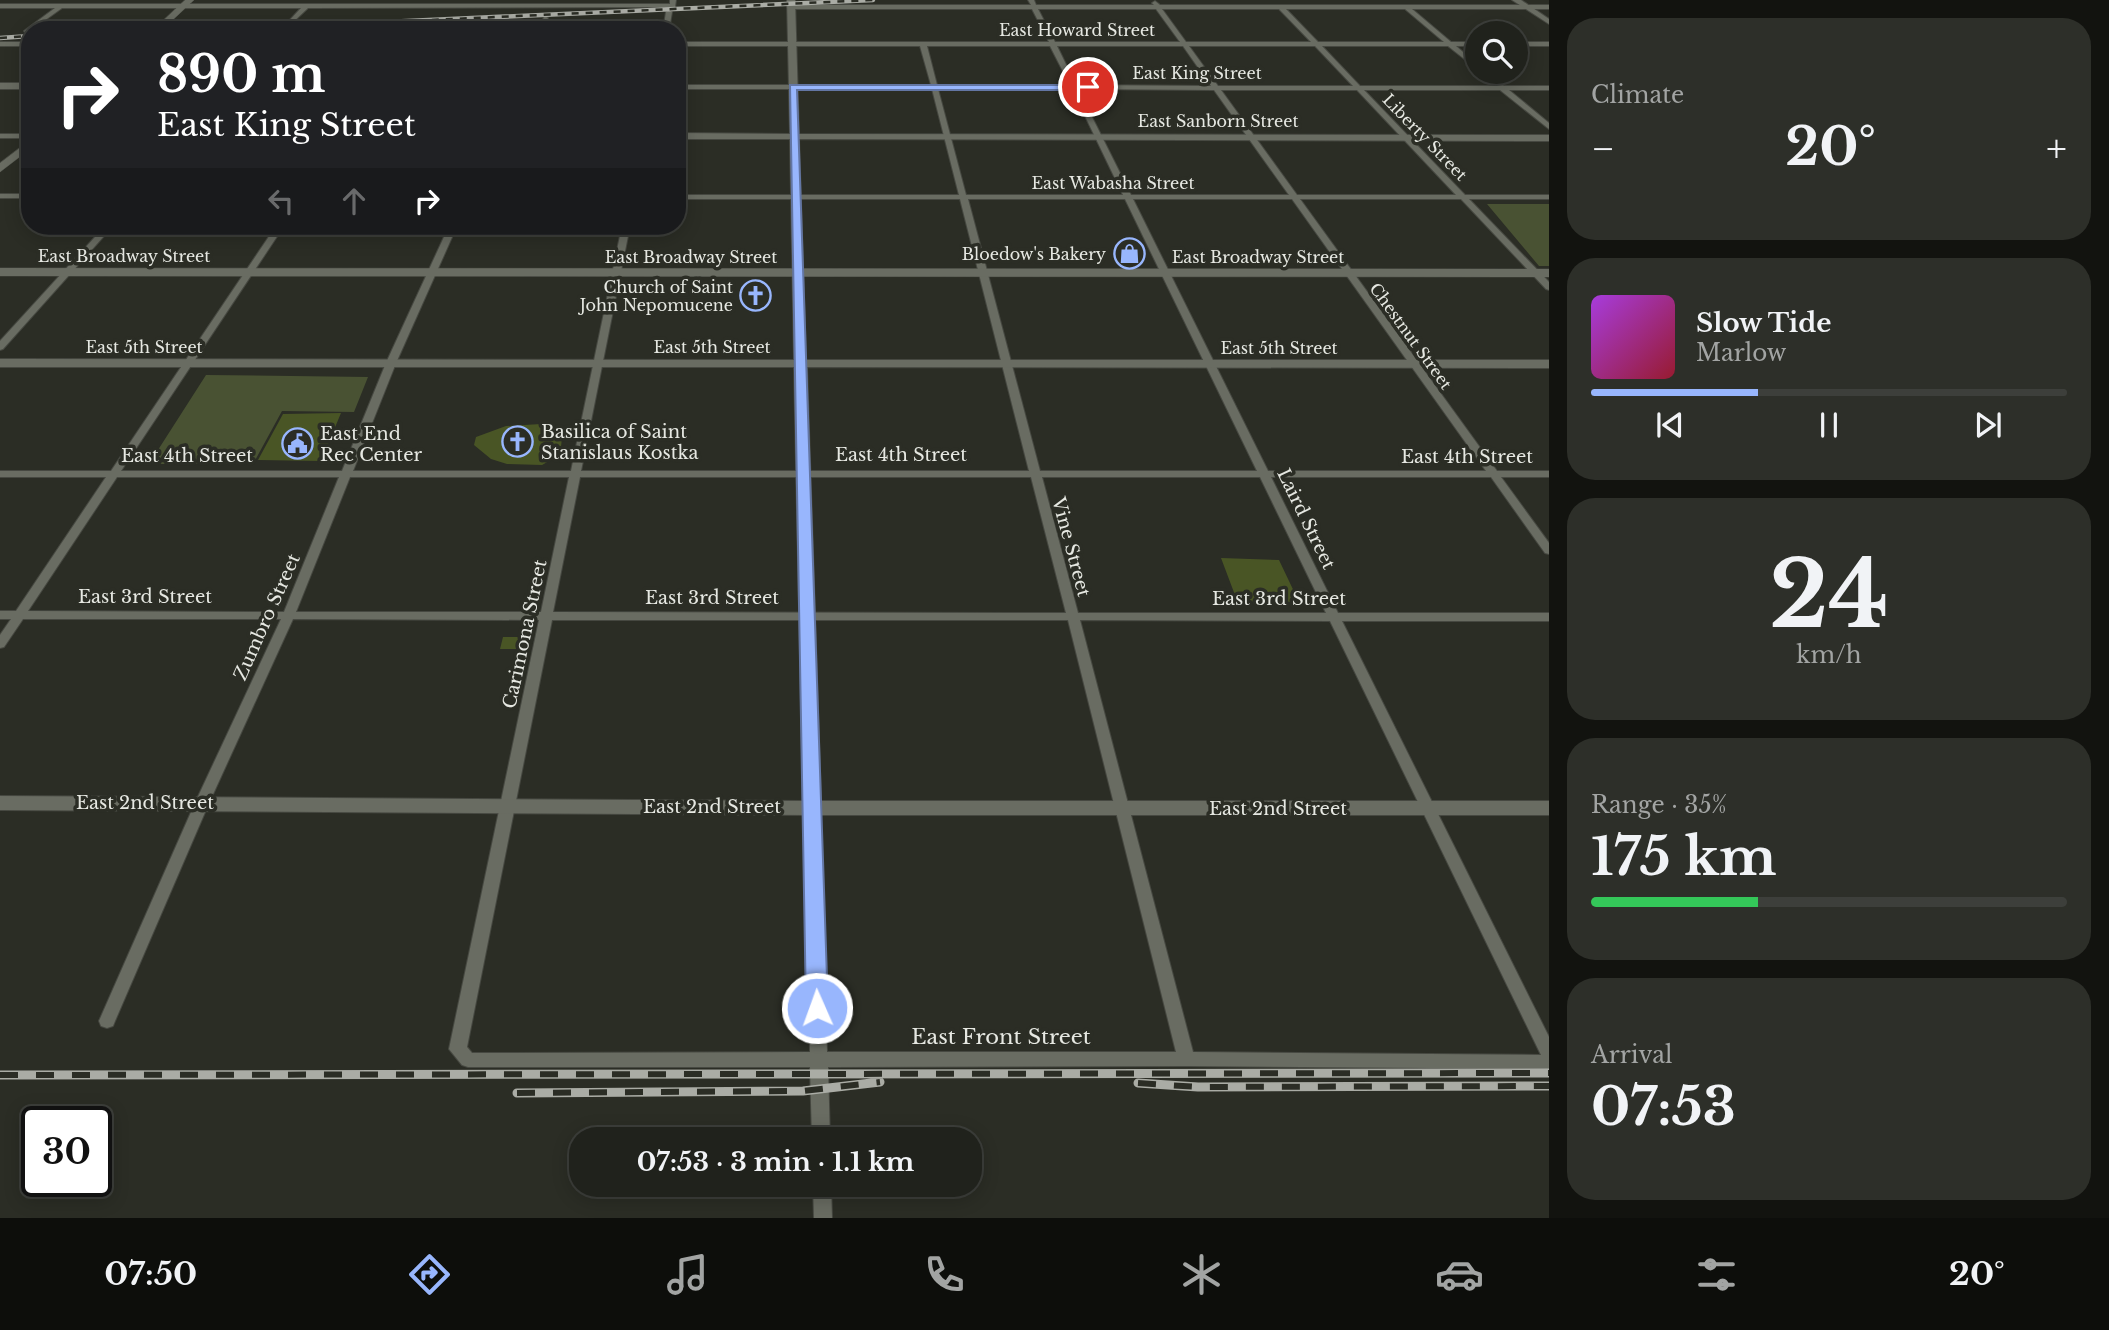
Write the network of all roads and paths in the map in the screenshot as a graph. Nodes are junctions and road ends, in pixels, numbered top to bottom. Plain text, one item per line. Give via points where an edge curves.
1 (1516, 0) edge
2 (186, 3) edge
3 (1033, 3) edge
4 (1155, 3) edge
5 (791, 4) edge
6 (0, 6) edge
7 (61, 6) junction
8 (306, 6) junction
9 (429, 6) junction
10 (672, 6) edge
11 (1281, 7) junction
12 (1406, 7) junction
13 (1526, 7) junction
14 (1549, 7) edge
15 (422, 16) dead end
16 (545, 18) dead end
17 (41, 21) edge
18 (167, 21) edge
19 (292, 21) edge
20 (544, 21) edge
21 (1549, 22) edge
22 (0, 44) edge
23 (13, 44) junction
24 (21, 44) edge
25 (686, 44) edge
26 (792, 44) junction
27 (923, 44) junction
28 (1053, 44) junction
29 (1184, 44) junction
30 (1317, 44) junction
31 (1451, 44) junction
32 (1465, 44) edge
33 (1528, 44) edge
34 (1549, 44) edge
35 (0, 53) edge
36 (1465, 56) edge
37 (1497, 84) edge
38 (0, 86) edge
39 (21, 86) edge
40 (686, 87) edge
41 (793, 87) junction
42 (934, 87) junction
43 (1074, 87) junction
44 (1215, 88) junction
45 (1358, 88) junction
46 (1502, 88) junction
47 (1549, 88) edge
48 (1549, 127) edge
49 (0, 136) edge
50 (21, 136) edge
51 (686, 136) edge
52 (794, 136) junction
53 (1098, 137) junction
54 (1251, 137) junction
55 (1405, 137) junction
56 (947, 138) junction
57 (1549, 138) edge
58 (21, 152) edge
59 (0, 169) edge
60 (0, 196) edge
61 (21, 196) edge
62 (796, 196) junction
63 (686, 197) edge
64 (962, 197) junction
65 (1294, 197) junction
66 (1463, 197) junction
67 (1549, 197) edge
68 (1128, 198) junction
69 (101, 235) edge
70 (274, 235) edge
71 (449, 235) edge
72 (624, 235) edge
73 (0, 272) edge
74 (68, 272) junction
75 (250, 272) junction
76 (433, 272) junction
77 (617, 272) junction
78 (798, 273) junction
79 (982, 273) junction
80 (1165, 273) junction
81 (1349, 273) junction
82 (1542, 273) edge
83 (1549, 287) edge
84 (0, 346) edge
85 (0, 363) edge
86 (189, 363) junction
87 (391, 363) junction
88 (596, 363) junction
89 (800, 363) junction
90 (1006, 364) junction
91 (1210, 364) junction
92 (1415, 365) junction
93 (1549, 365) edge
94 (803, 472) junction
95 (0, 474) edge
96 (117, 474) junction
97 (346, 474) junction
98 (575, 474) junction
99 (1034, 474) junction
100 (1493, 474) junction
101 (1549, 474) edge
102 (1265, 475) junction
103 (1549, 551) edge
104 (0, 615) edge
105 (19, 615) junction
106 (289, 615) junction
107 (548, 615) junction
108 (807, 616) junction
109 (1071, 616) junction
110 (1334, 617) junction
111 (1549, 617) edge
112 (0, 645) edge
113 (0, 803) edge
114 (202, 803) junction
115 (506, 805) junction
116 (812, 808) junction
117 (1549, 808) edge
118 (1123, 809) junction
119 (1429, 810) junction
120 (107, 1021) dead end
121 (458, 1049) joint
122 (1549, 1054) edge
123 (1186, 1059) junction
124 (818, 1061) junction
125 (1549, 1062) edge
126 (821, 1127) edge
127 (822, 1197) edge
128 (823, 1218) edge

1 - 13 street
2 - 7 street
2 - 8 street
2 - 18 main road
3 - 4 street
3 - 5 street
3 - 28 street, Laird Street
4 - 11 street
4 - 29 street, Chestnut Street
5 - 26 street
6 - 7 street
7 - 17 street
8 - 9 street
8 - 19 street
9 - 10 street
9 - 15 street
11 - 12 street
11 - 30 street, Liberty Street
12 - 13 street
12 - 31 street
13 - 14 street
13 - 21 street
16 - 20 street
22 - 23 street
23 - 24 street
23 - 35 street
25 - 26 street, East Howard Street
26 - 27 street, East Howard Street
26 - 41 street
27 - 28 street, East Howard Street
27 - 42 street, Vine Street
28 - 29 street, East Howard Street
28 - 43 street, Laird Street
29 - 30 street, East Howard Street
29 - 44 street, Chestnut Street
30 - 31 street, East Howard Street
30 - 45 street, Liberty Street
31 - 32 street, East Howard Street
31 - 36 street
33 - 34 street
37 - 46 street
38 - 39 street
40 - 41 street, East King Street
41 - 42 street, East King Street
41 - 52 street
42 - 43 street, East King Street
42 - 56 street, Vine Street
43 - 44 street, East King Street
43 - 53 street, Laird Street
44 - 45 street, East King Street
44 - 54 street, Chestnut Street
45 - 46 street, East King Street
45 - 55 street, Liberty Street
46 - 47 street, East King Street
46 - 48 street
49 - 50 street
51 - 52 street, East Sanborn Street
52 - 56 street, East Sanborn Street
52 - 62 street
53 - 54 street, East Sanborn Street
53 - 56 street, East Sanborn Street
53 - 68 street, Laird Street
54 - 55 street, East Sanborn Street
54 - 65 street, Chestnut Street
55 - 57 street, East Sanborn Street
55 - 66 street, Liberty Street
56 - 64 street, Vine Street
58 - 59 main road
60 - 61 street
62 - 63 street, East Wabasha Street
62 - 64 street, East Wabasha Street
62 - 78 street
64 - 68 street, East Wabasha Street
64 - 79 street, Vine Street
65 - 66 street, East Wabasha Street
65 - 68 street, East Wabasha Street
65 - 81 street, Chestnut Street
66 - 67 street, East Wabasha Street
66 - 82 street, Liberty Street
68 - 80 street, Laird Street
69 - 74 street
70 - 75 street
71 - 76 street, Zumbro Street
72 - 77 street, Carimona Street
73 - 74 main road, East Broadway Street
74 - 75 main road, East Broadway Street
74 - 84 street
75 - 76 main road, East Broadway Street
75 - 86 street
76 - 77 main road, East Broadway Street
76 - 87 street, Zumbro Street
77 - 78 main road, East Broadway Street
77 - 88 street, Carimona Street
78 - 79 main road, East Broadway Street
78 - 89 street
79 - 80 main road, East Broadway Street
79 - 90 street, Vine Street
80 - 81 main road, East Broadway Street
80 - 91 street, Laird Street
81 - 82 main road, East Broadway Street
81 - 92 street, Chestnut Street
82 - 83 street, Liberty Street
85 - 86 street, East 5th Street
86 - 87 street, East 5th Street
86 - 96 street
87 - 88 street, East 5th Street
87 - 97 street, Zumbro Street
88 - 89 street, East 5th Street
88 - 98 street, Carimona Street
89 - 90 street, East 5th Street
89 - 94 street
90 - 91 street, East 5th Street
90 - 99 street, Vine Street
91 - 92 street, East 5th Street
91 - 102 street, Laird Street
92 - 93 street, East 5th Street
92 - 100 street, Chestnut Street
94 - 98 street, East 4th Street
94 - 99 street, East 4th Street
94 - 108 street
95 - 96 street, East 4th Street
96 - 97 street, East 4th Street
96 - 105 street
97 - 98 street, East 4th Street
97 - 106 street, Zumbro Street
98 - 107 street, Carimona Street
99 - 102 street, East 4th Street
99 - 109 street, Vine Street
100 - 101 street, East 4th Street
100 - 102 street, East 4th Street
100 - 103 street, Chestnut Street
102 - 110 street, Laird Street
104 - 105 street, East 3rd Street
105 - 106 street, East 3rd Street
105 - 112 street
106 - 107 street, East 3rd Street
106 - 114 street, Zumbro Street
107 - 108 street, East 3rd Street
107 - 115 street, Carimona Street
108 - 109 street, East 3rd Street
108 - 116 street
109 - 110 street, East 3rd Street
109 - 118 street, Vine Street
110 - 111 street, East 3rd Street
110 - 119 street, Laird Street
113 - 114 street, East 2nd Street
114 - 115 street, East 2nd Street
114 - 120 street, Zumbro Street
115 - 116 street, East 2nd Street
115 - 121 street, Carimona Street
116 - 118 street, East 2nd Street
116 - 124 street
117 - 119 street, East 2nd Street
118 - 119 street, East 2nd Street
118 - 123 street, Vine Street
119 - 122 street, Laird Street
121 - 124 street, East Front Street via 468,1060
123 - 124 street, East Front Street
123 - 125 street, East Front Street
124 - 126 street
127 - 128 street

